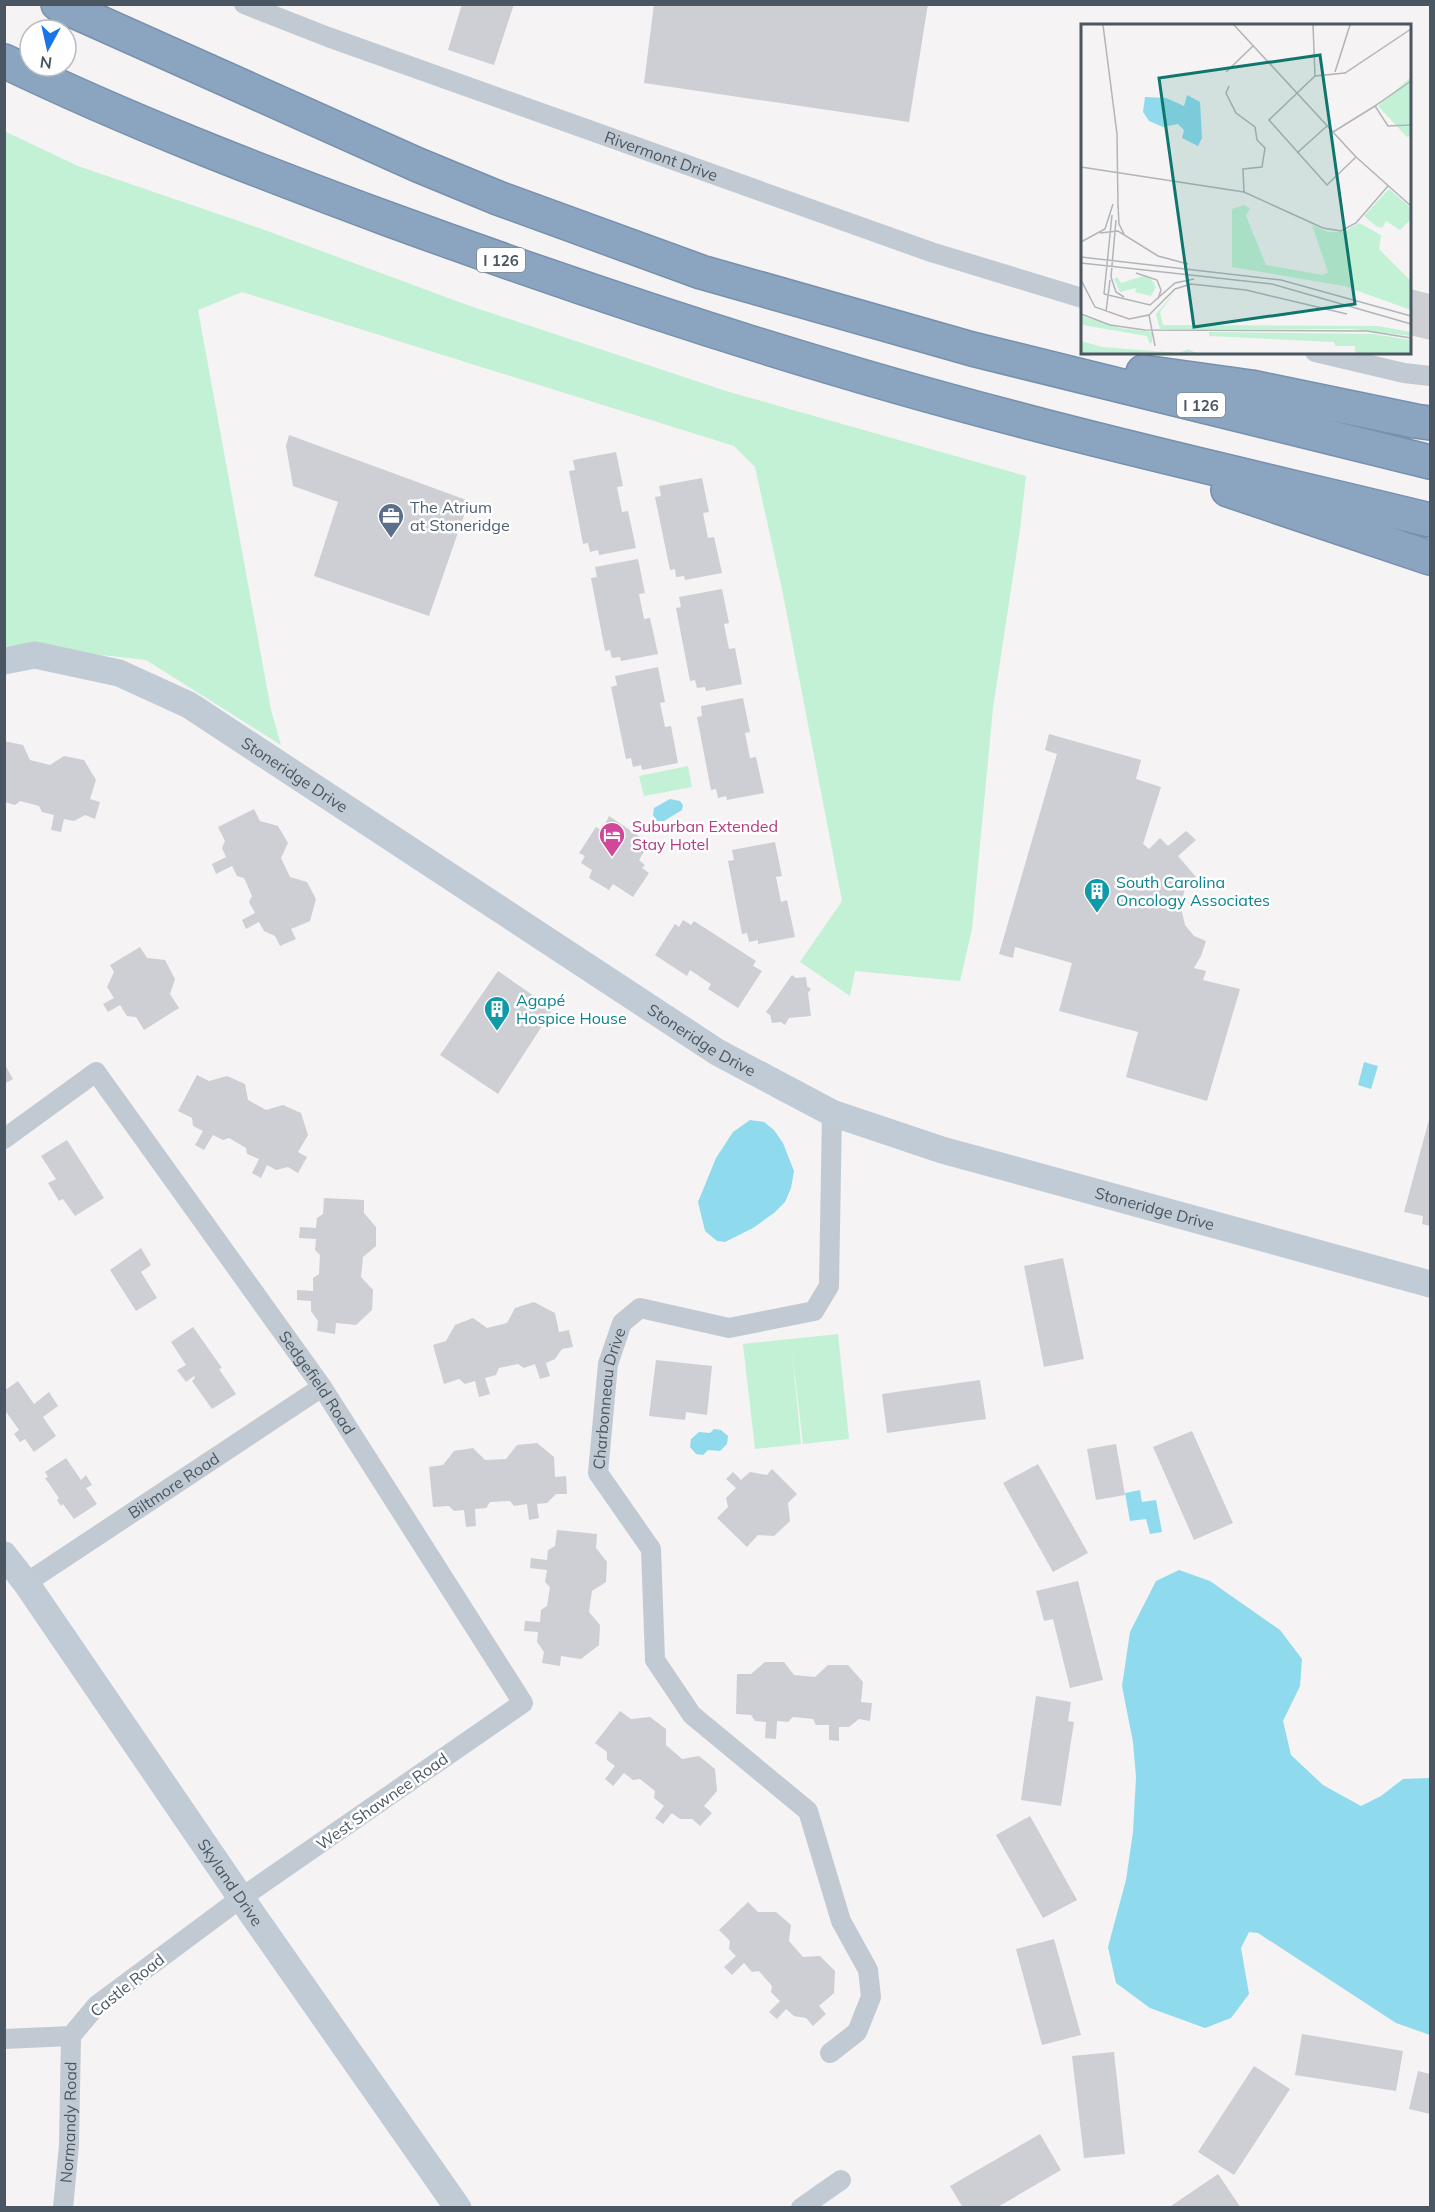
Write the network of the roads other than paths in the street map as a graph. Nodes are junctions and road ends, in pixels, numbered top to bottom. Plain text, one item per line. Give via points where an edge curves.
1 (58, 4) edge
2 (244, 4) edge
3 (4, 61) edge
4 (1081, 297) edge
5 (972, 349) junction
6 (1323, 354) edge
7 (1431, 376) edge
8 (1013, 418) junction
9 (1431, 423) edge
10 (1431, 462) edge
11 (1431, 520) edge
12 (1431, 558) edge
13 (4, 661) edge
14 (832, 1113) junction
15 (4, 1138) edge
16 (1431, 1284) edge
17 (322, 1387) junction
18 (4, 1555) edge
19 (26, 1583) junction
20 (523, 1703) joint
21 (241, 1898) junction
22 (71, 2036) junction
23 (4, 2039) edge
24 (830, 2053) dead end
25 (841, 2180) dead end
26 (63, 2208) edge
27 (458, 2208) edge
28 (801, 2208) edge

1 - 5 highway, I 126 via 498,198 701,272
2 - 4 street, Rivermont Drive via 920,248
3 - 8 highway, I 126 via 182,140 477,251 765,347
5 - 9 highway via 1251,387
5 - 10 highway, I 126
6 - 7 street
8 - 11 highway, I 126
8 - 12 highway
13 - 14 street, Stoneridge Drive via 35,655 119,673 189,705 717,1052
14 - 16 street, Stoneridge Drive via 942,1150
14 - 24 street, Charbonneau Drive via 829,1286 814,1311 729,1328 640,1308 622,1323 608,1364 598,1473 651,1549 655,1660 692,1715 808,1811 841,1921 868,1970 871,1997 857,2032
15 - 17 street, Sedgefield Road via 96,1072
17 - 19 street, Biltmore Road
17 - 20 street, Sedgefield Road
18 - 19 street, Skyland Drive
19 - 21 street, Skyland Drive
20 - 21 street, West Shawnee Road
21 - 22 street, Castle Road via 97,2005
21 - 27 street, Skyland Drive
22 - 23 street
22 - 26 street, Normandy Road via 69,2145
25 - 28 street

